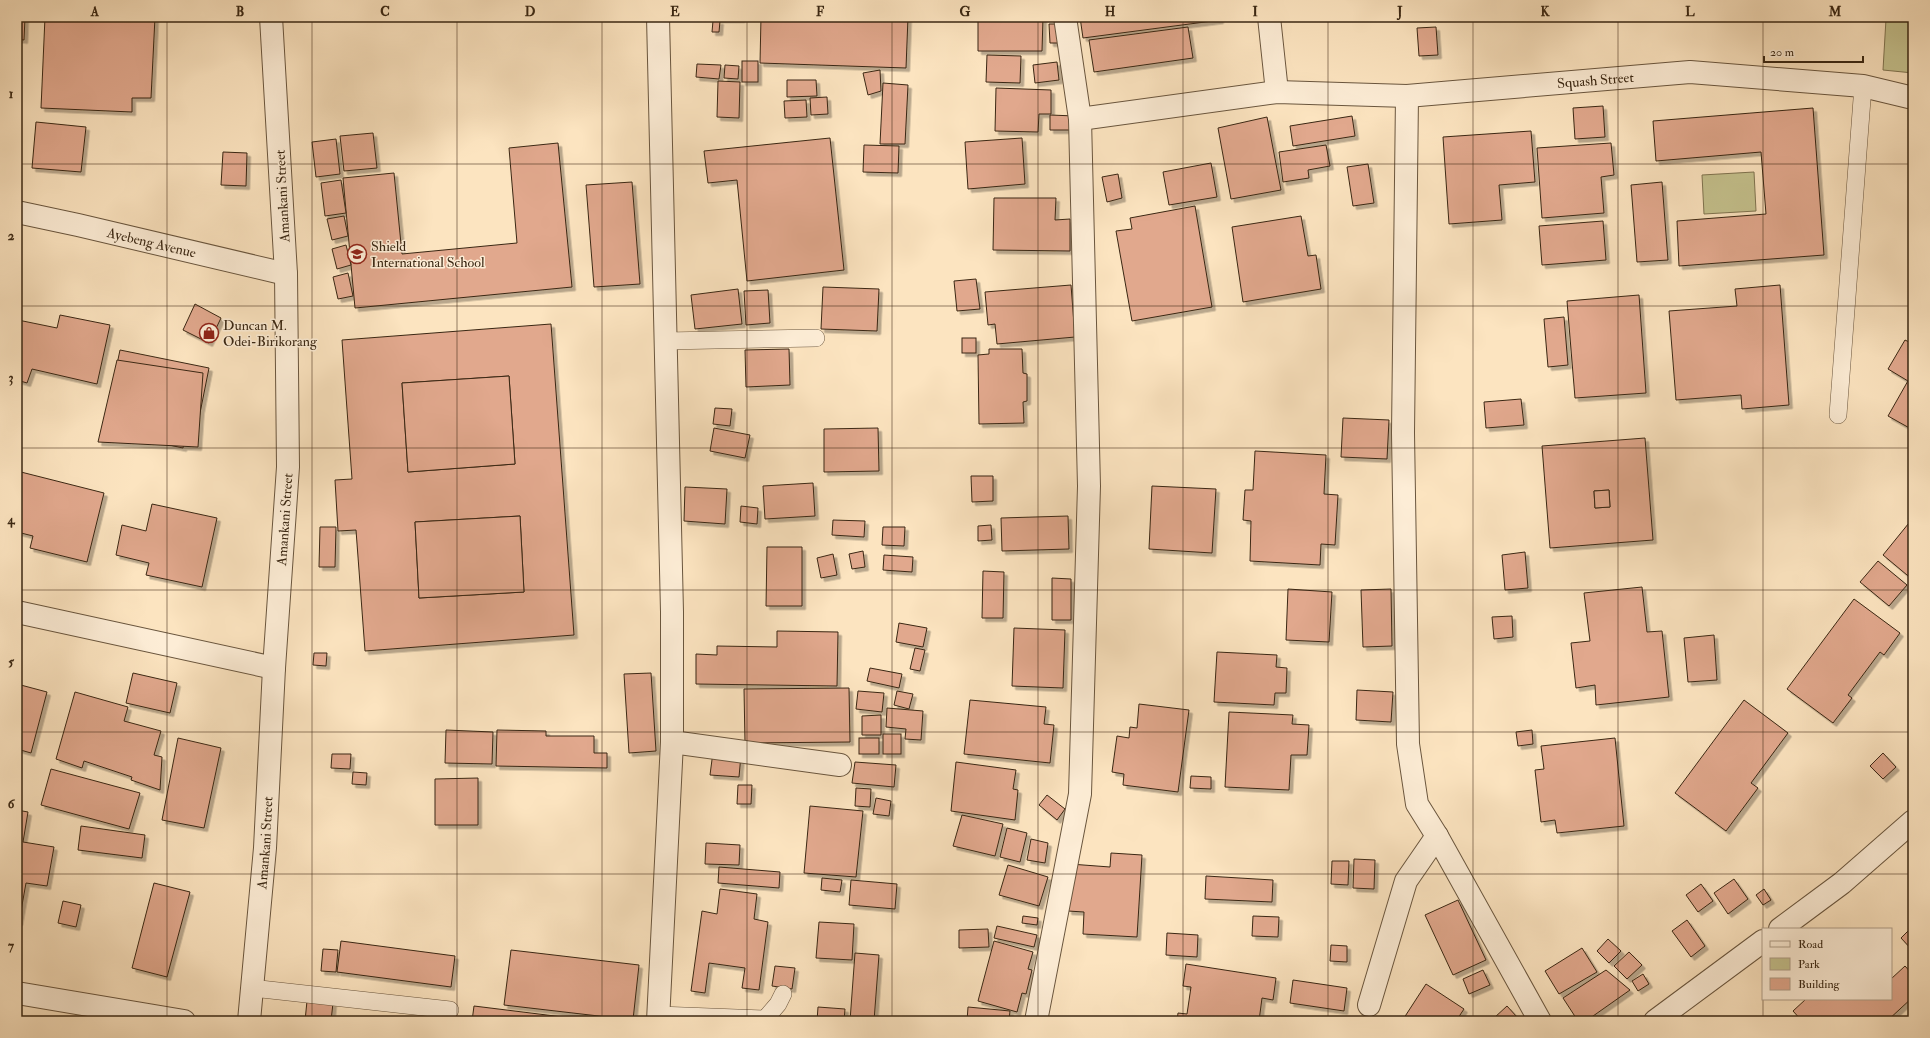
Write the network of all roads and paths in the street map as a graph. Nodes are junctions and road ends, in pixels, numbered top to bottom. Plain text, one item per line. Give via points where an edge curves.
1 (271, 17) edge
2 (658, 17) edge
3 (1066, 17) edge
4 (1269, 17) edge
5 (1863, 86) junction
6 (1277, 92) junction
7 (1407, 96) junction
8 (1913, 98) edge
9 (1080, 119) junction
10 (17, 212) edge
11 (286, 274) junction
12 (816, 338) dead end
13 (666, 341) junction
14 (1838, 415) dead end
15 (17, 612) edge
16 (274, 668) junction
17 (672, 742) junction
18 (840, 765) dead end
19 (1913, 821) edge
20 (1437, 836) junction
21 (1781, 928) edge
22 (1762, 942) edge
23 (252, 988) junction
24 (17, 993) edge
25 (783, 994) dead end
26 (1370, 1006) dead end
27 (450, 1010) dead end
28 (658, 1018) edge
29 (184, 1021) edge
30 (250, 1021) edge
31 (1036, 1021) edge
32 (1540, 1021) edge
33 (1656, 1021) edge

1 - 11 street, Amankani Street
2 - 13 street
3 - 9 street
4 - 6 street
5 - 7 street, Squash Street via 1690,72
5 - 8 street, Squash Street
5 - 14 lane
6 - 7 street, Squash Street
6 - 9 street, Squash Street
7 - 20 street via 1403,433 1408,744 1417,804
9 - 31 street via 1089,486 1080,794
10 - 11 street, Ayebeng Avenue
11 - 16 street, Amankani Street via 288,466
12 - 13 lane
13 - 17 street
15 - 16 street
16 - 23 street, Amankani Street via 265,848
17 - 18 street
17 - 28 street
19 - 21 street via 1842,883
20 - 26 street via 1406,881
20 - 32 street
22 - 33 street
23 - 27 lane
23 - 30 street, Amankani Street
24 - 29 street
25 - 28 lane via 765,1020

